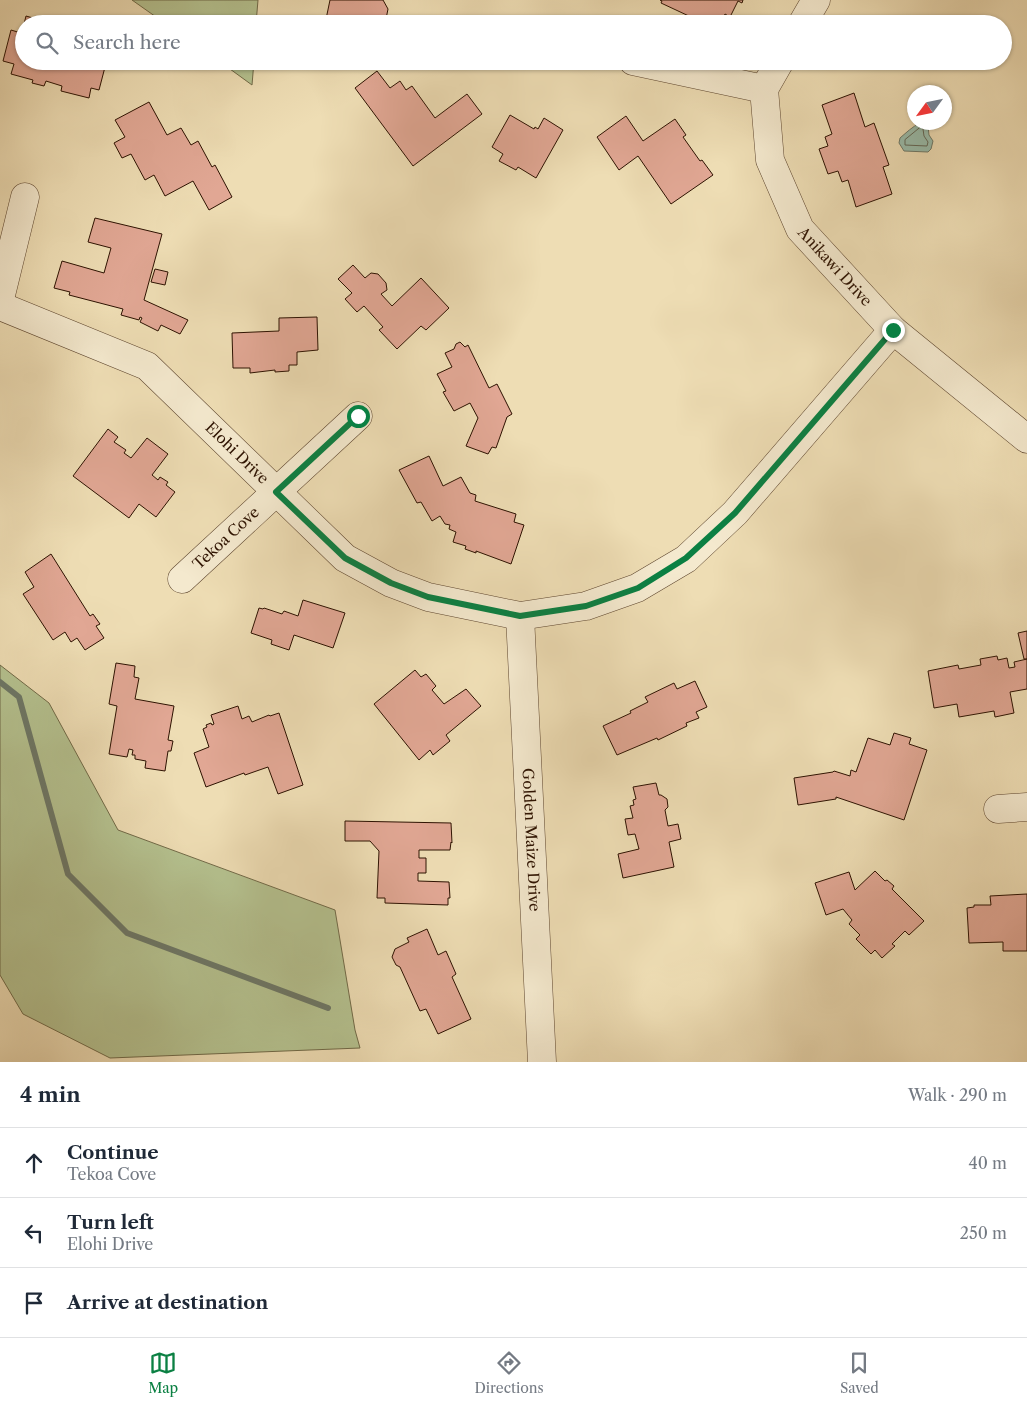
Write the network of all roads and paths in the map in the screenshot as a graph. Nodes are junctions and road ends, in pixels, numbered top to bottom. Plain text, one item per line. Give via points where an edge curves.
1 (816, 0) edge
2 (807, 15) edge
3 (675, 70) edge
4 (775, 70) edge
5 (764, 89) junction
6 (25, 197) dead end
7 (0, 299) edge
8 (0, 306) edge
9 (893, 330) junction
10 (358, 416) dead end
11 (1027, 439) edge
12 (276, 492) junction
13 (182, 579) dead end
14 (520, 616) junction
15 (1027, 807) edge
16 (998, 808) dead end
17 (542, 1062) edge

1 - 2 street
3 - 5 street
4 - 5 street
5 - 9 street, Anikawi Drive via 770,160 800,229
6 - 7 street
8 - 12 street, Elohi Drive via 147,366
9 - 11 street, Anikawi Drive
9 - 14 street, Elohi Drive via 735,513 686,558 638,588 586,606
10 - 12 street, Tekoa Cove
12 - 13 street, Tekoa Cove
12 - 14 street, Elohi Drive via 345,558 391,583 428,597
14 - 17 street, Golden Maize Drive
15 - 16 street

